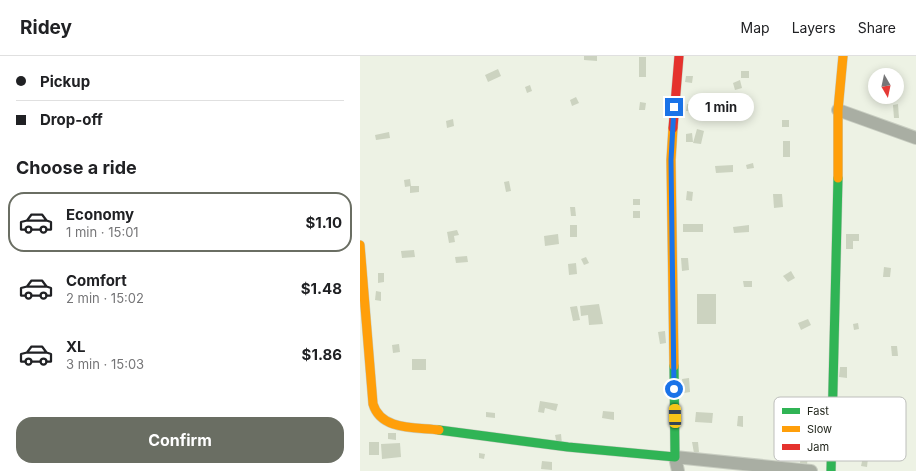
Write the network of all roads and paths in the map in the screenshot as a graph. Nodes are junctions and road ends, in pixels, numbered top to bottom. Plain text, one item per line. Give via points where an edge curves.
1 (679, 56) edge
2 (843, 56) edge
3 (838, 110) junction
4 (916, 138) edge
5 (360, 245) edge
6 (833, 397) edge
7 (676, 458) junction
8 (831, 461) edge
9 (678, 471) edge
10 (811, 471) edge
11 (831, 471) edge

1 - 7 street via 671,160
2 - 3 street
3 - 4 street
3 - 6 street
5 - 7 street via 373,404 381,419 391,424
7 - 9 street
7 - 10 street
8 - 11 street

